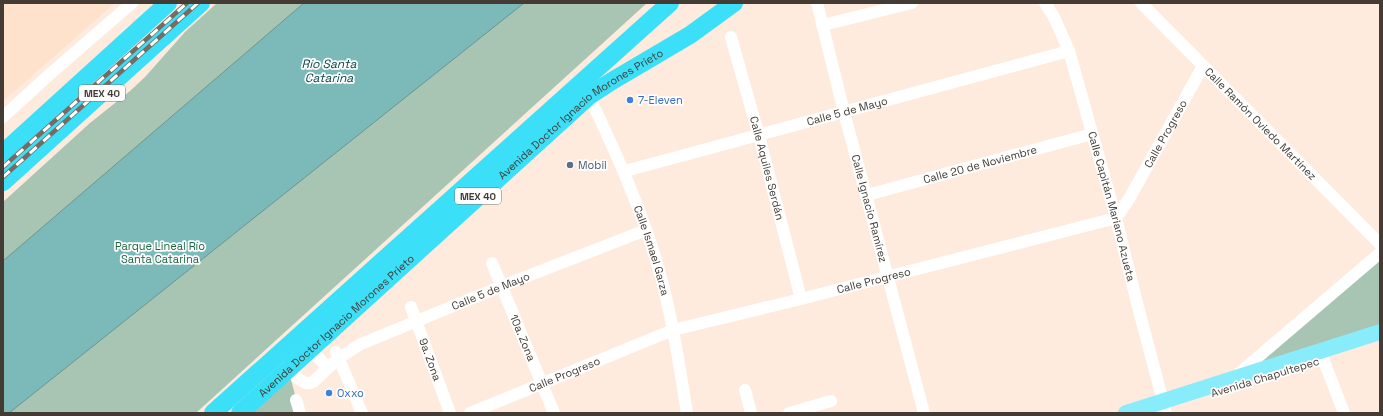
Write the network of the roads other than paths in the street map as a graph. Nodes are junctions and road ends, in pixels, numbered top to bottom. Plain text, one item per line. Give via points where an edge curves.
1 (168, 3) edge
2 (201, 3) edge
3 (670, 3) edge
4 (734, 3) edge
5 (817, 3) edge
6 (912, 3) edge
7 (1046, 3) edge
8 (1141, 3) edge
9 (131, 4) edge
10 (655, 17) junction
11 (823, 25) junction
12 (731, 37) dead end
13 (1069, 51) junction
14 (1203, 66) junction
15 (612, 81) junction
16 (589, 96) junction
17 (844, 112) junction
18 (3, 117) edge
19 (1092, 134) junction
20 (759, 136) junction
21 (5, 152) edge
22 (624, 171) junction
23 (3, 182) edge
24 (867, 195) junction
25 (1116, 218) junction
26 (646, 230) junction
27 (1380, 244) edge
28 (1380, 253) edge
29 (492, 263) dead end
30 (888, 277) junction
31 (502, 286) junction
32 (801, 299) junction
33 (411, 307) dead end
34 (416, 321) junction
35 (673, 330) junction
36 (1380, 332) edge
37 (1380, 341) edge
38 (310, 349) junction
39 (338, 355) junction
40 (1322, 355) junction
41 (328, 368) junction
42 (288, 369) junction
43 (543, 383) junction
44 (1231, 383) junction
45 (745, 390) dead end
46 (296, 400) dead end
47 (831, 401) dead end
48 (1161, 409) edge
49 (213, 413) edge
50 (240, 413) edge
51 (300, 413) edge
52 (362, 413) edge
53 (450, 413) edge
54 (470, 413) edge
55 (554, 413) edge
56 (687, 413) edge
57 (751, 413) edge
58 (789, 413) edge
59 (924, 413) edge
60 (1126, 413) edge
61 (1344, 413) edge

1 - 21 highway, MEX 40
2 - 23 highway, MEX 40
3 - 10 highway, Avenida Doctor Ignacio Morones Prieto / MEX 40
4 - 15 highway, Avenida Doctor Ignacio Morones Prieto / MEX 40 via 690,35
5 - 11 street, Calle Ignacio Ramírez
6 - 11 street
7 - 13 street, Calle Capitán Mariano Azueta
8 - 14 street, Calle Ramón Oviedo Martínez
9 - 18 street
10 - 15 highway
10 - 49 highway, Avenida Doctor Ignacio Morones Prieto / MEX 40
11 - 17 street, Calle Ignacio Ramírez
12 - 20 street, Calle Aquiles Serdán
13 - 17 street, Calle 5 de Mayo
13 - 19 street, Calle Capitán Mariano Azueta
14 - 25 street, Calle Progreso
14 - 27 street, Calle Ramón Oviedo Martínez
15 - 16 highway, Avenida Doctor Ignacio Morones Prieto / MEX 40
16 - 22 street, Calle Ismael Garza
16 - 38 highway, Avenida Doctor Ignacio Morones Prieto / MEX 40
17 - 20 street, Calle 5 de Mayo
17 - 24 street, Calle Ignacio Ramírez
19 - 24 street, Calle 20 de Noviembre
19 - 25 street, Calle Capitán Mariano Azueta
20 - 22 street, Calle 5 de Mayo
20 - 32 street, Calle Aquiles Serdán
22 - 26 street, Calle Ismael Garza
24 - 30 street, Calle Ignacio Ramírez
25 - 30 street, Calle Progreso
25 - 48 street, Calle Capitán Mariano Azueta
26 - 31 street, Calle 5 de Mayo
26 - 35 street, Calle Ismael Garza via 663,284
28 - 44 street
29 - 31 street, 10a. Zona
30 - 32 street, Calle Progreso
30 - 59 street, Calle Ignacio Ramírez
31 - 34 street, Calle 5 de Mayo
31 - 43 street, 10a. Zona
32 - 35 street, Calle Progreso
33 - 34 street, 9a. Zona
34 - 39 street, Calle 5 de Mayo
34 - 53 street, 9a. Zona
35 - 43 street, Calle Progreso
35 - 56 street, Calle Ismael Garza
36 - 40 main road
37 - 40 main road, Avenida Chapultepec
38 - 41 street
38 - 42 highway, Avenida Doctor Ignacio Morones Prieto / MEX 40
39 - 41 street, Calle 5 de Mayo
39 - 52 street
40 - 44 main road, Avenida Chapultepec
40 - 61 street
41 - 42 street, Calle 5 de Mayo via 314,382 308,384
42 - 50 highway, Avenida Doctor Ignacio Morones Prieto / MEX 40
43 - 54 street, Calle Progreso
43 - 55 street, 10a. Zona
44 - 48 main road, Avenida Chapultepec
45 - 57 street
46 - 51 street
47 - 58 street
48 - 60 main road, Avenida Chapultepec

